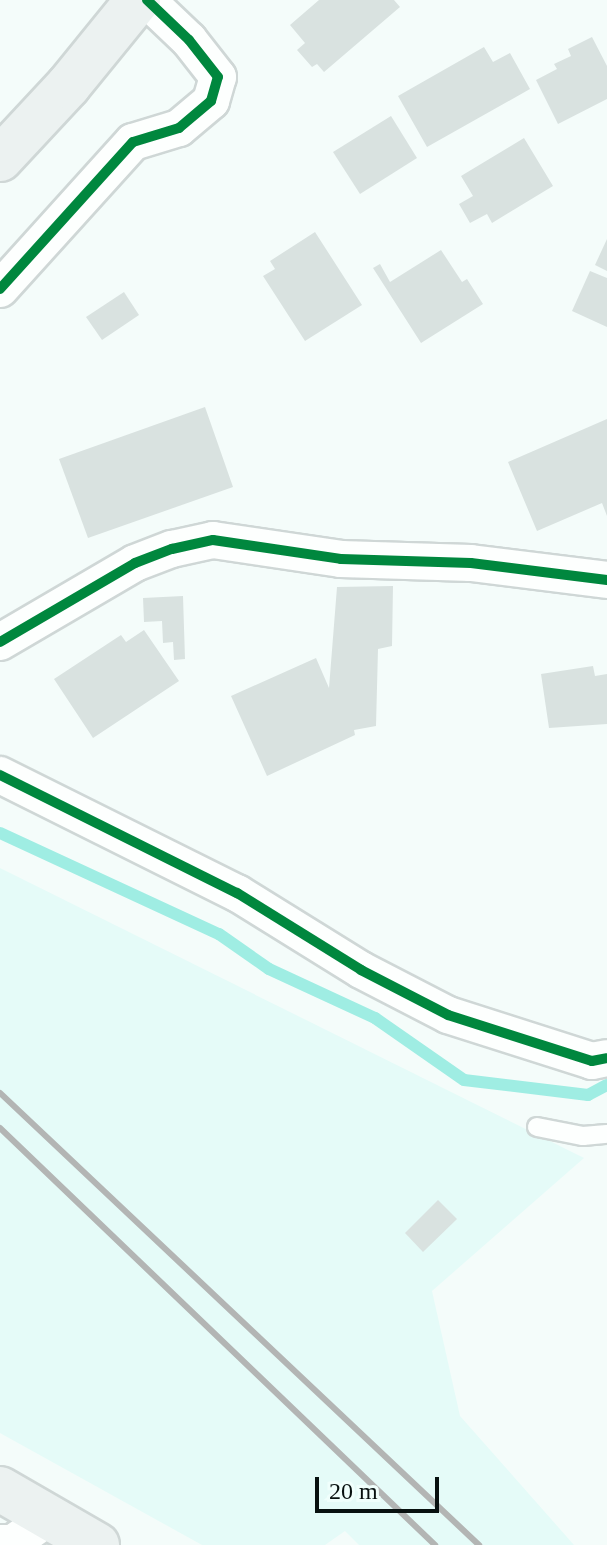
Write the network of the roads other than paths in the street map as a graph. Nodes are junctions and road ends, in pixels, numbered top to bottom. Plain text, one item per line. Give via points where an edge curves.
1 (138, 0) edge
2 (147, 0) edge
3 (0, 159) edge
4 (0, 289) edge
5 (607, 580) edge
6 (0, 642) edge
7 (0, 775) edge
8 (607, 1058) edge
9 (537, 1127) dead end
10 (607, 1134) edge
11 (0, 1489) edge
12 (48, 1518) junction
13 (0, 1543) edge
14 (97, 1545) edge

1 - 3 street
2 - 4 street via 218,77 211,101 179,128 133,142
5 - 6 street via 471,563 341,559 213,540 135,563
7 - 8 street via 237,893 361,970 448,1015 592,1061
9 - 10 lane via 583,1136
11 - 12 street
12 - 13 street via 13,1543
12 - 14 street

